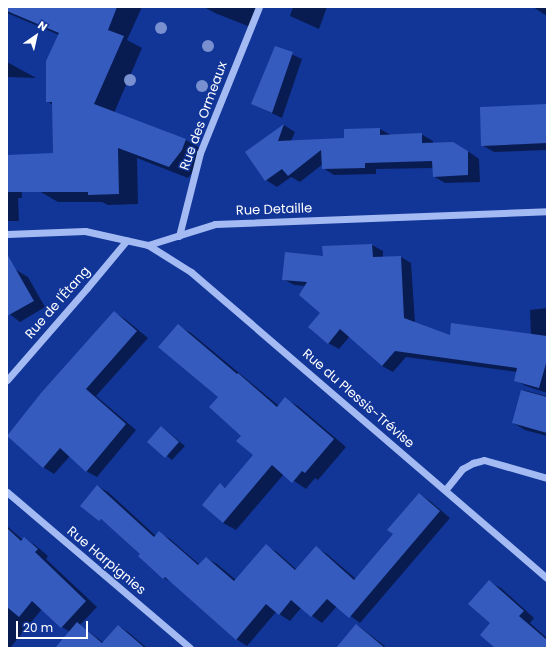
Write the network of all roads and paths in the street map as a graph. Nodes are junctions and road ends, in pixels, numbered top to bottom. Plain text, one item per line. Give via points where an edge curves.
1 (259, 7) edge
2 (547, 211) edge
3 (7, 234) edge
4 (179, 236) junction
5 (127, 240) junction
6 (148, 245) junction
7 (7, 380) edge
8 (547, 478) edge
9 (446, 489) junction
10 (7, 492) edge
11 (547, 578) edge
12 (190, 648) edge

1 - 4 street, Rue des Ormeaux via 200,154
2 - 4 street, Rue Detaille via 215,224
3 - 5 street, Rue Detaille via 85,231
4 - 6 street, Rue Detaille
5 - 6 street, Rue Detaille
5 - 7 street, Rue de l'Étang
6 - 9 street, Rue du Plessis-Trévise via 192,272
8 - 9 street via 484,460 462,469
9 - 11 street, Rue du Plessis-Trévise
10 - 12 street, Rue Harpignies

